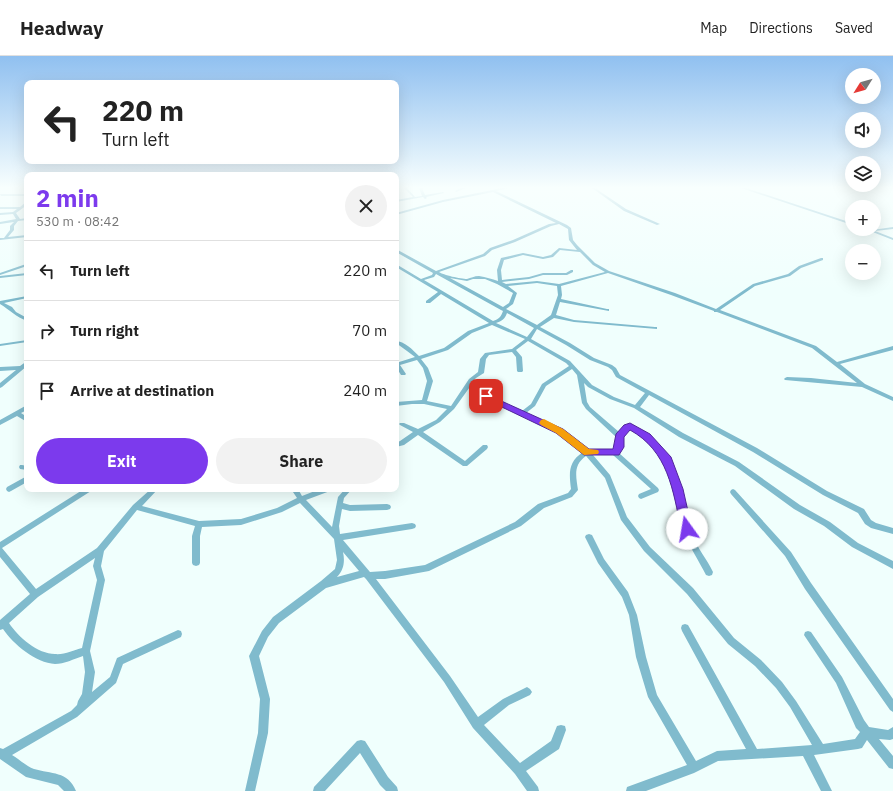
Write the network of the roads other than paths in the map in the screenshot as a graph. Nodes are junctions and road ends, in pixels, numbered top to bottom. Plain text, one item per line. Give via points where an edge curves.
1 (14, 222) edge
2 (654, 222) edge
3 (559, 223) joint
4 (658, 224) dead end
5 (881, 228) edge
6 (893, 228) edge
7 (881, 234) edge
8 (24, 236) edge
9 (5, 238) junction
10 (0, 239) edge
11 (893, 239) edge
12 (581, 251) junction
13 (399, 252) edge
14 (822, 259) dead end
15 (24, 266) edge
16 (399, 267) edge
17 (572, 271) dead end
18 (436, 272) junction
19 (608, 272) junction
20 (24, 274) edge
21 (0, 276) edge
22 (442, 276) junction
23 (421, 280) junction
24 (500, 282) junction
25 (559, 285) junction
26 (440, 292) junction
27 (24, 297) edge
28 (558, 300) junction
29 (0, 302) edge
30 (428, 302) dead end
31 (503, 309) junction
32 (607, 310) dead end
33 (716, 311) junction
34 (24, 314) edge
35 (20, 316) junction
36 (553, 316) junction
37 (24, 318) edge
38 (492, 323) junction
39 (536, 328) junction
40 (655, 328) dead end
41 (528, 339) junction
42 (24, 341) edge
43 (399, 343) edge
44 (0, 345) edge
45 (893, 348) edge
46 (513, 350) junction
47 (420, 359) junction
48 (399, 364) edge
49 (835, 364) junction
50 (24, 365) edge
51 (571, 367) junction
52 (20, 368) junction
53 (0, 369) edge
54 (399, 369) edge
55 (520, 370) dead end
56 (403, 374) dead end
57 (580, 374) junction
58 (787, 379) dead end
59 (471, 380) junction
60 (863, 385) junction
61 (0, 386) edge
62 (648, 393) junction
63 (893, 399) edge
64 (424, 402) junction
65 (399, 404) edge
66 (636, 407) junction
67 (452, 408) junction
68 (24, 409) edge
69 (17, 413) junction
70 (523, 413) junction
71 (24, 418) edge
72 (0, 422) edge
73 (402, 424) dead end
74 (418, 432) junction
75 (619, 436) junction
76 (399, 444) edge
77 (486, 447) dead end
78 (587, 452) junction
79 (615, 453) junction
80 (24, 481) edge
81 (9, 489) dead end
82 (84, 492) edge
83 (151, 492) edge
84 (296, 492) edge
85 (320, 492) edge
86 (345, 492) edge
87 (733, 492) dead end
88 (641, 496) dead end
89 (301, 499) junction
90 (339, 505) junction
91 (136, 507) junction
92 (387, 507) dead end
93 (199, 524) junction
94 (412, 526) dead end
95 (893, 531) edge
96 (589, 537) dead end
97 (337, 538) junction
98 (0, 546) edge
99 (100, 550) junction
100 (0, 551) edge
101 (196, 563) dead end
102 (893, 565) edge
103 (709, 572) dead end
104 (367, 575) junction
105 (324, 584) junction
106 (35, 594) junction
107 (2, 624) edge
108 (685, 628) dead end
109 (178, 634) dead end
110 (808, 635) dead end
111 (86, 651) junction
112 (527, 692) dead end
113 (893, 707) edge
114 (74, 714) junction
115 (477, 724) junction
116 (561, 730) dead end
117 (867, 732) junction
118 (893, 732) edge
119 (820, 749) junction
120 (806, 751) junction
121 (1, 753) edge
122 (754, 754) junction
123 (893, 764) edge
124 (694, 768) junction
125 (519, 770) junction
126 (638, 790) edge
127 (71, 791) edge
128 (250, 791) edge
129 (318, 791) edge
130 (393, 791) edge
131 (534, 791) edge
132 (827, 791) edge

1 - 9 street
2 - 4 street
3 - 12 street via 570,229 571,240
3 - 18 street
5 - 6 street
7 - 11 street
8 - 9 street
9 - 10 street
12 - 19 street via 594,264
12 - 24 street via 559,250 552,256 543,258 523,254 502,259 499,270
13 - 18 street
14 - 33 street via 800,267 789,275 754,285
15 - 21 street
16 - 23 street
17 - 24 street via 566,274 543,274
18 - 22 street
18 - 23 street via 433,276
19 - 25 street
19 - 33 street
20 - 21 street
22 - 24 street via 467,280 475,277
22 - 31 street
23 - 26 street
24 - 25 street via 506,285 537,282
24 - 31 street via 515,293 511,304
25 - 28 street
26 - 30 street
26 - 38 street
27 - 29 street
28 - 32 street
28 - 36 street
29 - 35 street
31 - 38 street via 503,317
31 - 39 street
33 - 49 street via 814,346
34 - 35 street
35 - 37 street
36 - 39 street
36 - 40 street via 574,321
38 - 41 street
38 - 47 street via 470,332 446,349
39 - 41 street
39 - 62 street via 592,360 610,366 618,376
41 - 46 street
41 - 51 street via 568,362
42 - 44 street
43 - 47 street
45 - 49 street
46 - 55 street via 519,357
46 - 59 street via 487,354 483,359 481,374
47 - 48 street
47 - 64 street via 430,381
49 - 60 street
50 - 52 street
51 - 57 street
51 - 70 street via 544,385 533,405
52 - 53 street
52 - 61 street
54 - 56 street
57 - 66 street via 590,386
57 - 75 street via 584,402
58 - 60 street
59 - 67 street
59 - 70 street via 486,396
60 - 63 street
62 - 66 street
62 - 95 street via 861,511 874,526
64 - 65 street
64 - 67 street
66 - 102 street via 681,435 737,464 855,545
67 - 74 street via 438,421
68 - 69 street
69 - 71 street
69 - 72 street
70 - 78 street via 560,431
73 - 74 street
74 - 76 street
74 - 77 street via 465,464
75 - 79 street via 619,447
75 - 103 street via 630,426 647,437 667,460 678,489 689,534
78 - 79 street
78 - 104 street via 577,459 572,471 575,490 570,495 541,506 518,524 426,568 385,575
78 - 119 street via 608,477 624,518 647,549 690,591 731,641 758,663 779,685
79 - 88 street via 656,490
80 - 81 street
82 - 98 street
83 - 91 street
84 - 89 street
85 - 89 street
86 - 90 street
87 - 113 street via 788,554
89 - 93 street via 242,522
89 - 97 street
90 - 92 street via 350,508
90 - 97 street via 335,526
91 - 93 street
91 - 99 street
93 - 101 street via 196,536
94 - 97 street
96 - 124 street via 626,599 633,615 653,697
97 - 104 street
97 - 105 street via 341,560 338,571
99 - 106 street
99 - 111 street via 97,566 101,580
100 - 106 street
104 - 105 street
104 - 115 street via 447,679
105 - 128 street via 276,620 254,656 265,699 262,733
106 - 107 street
107 - 111 street via 22,644 54,660
108 - 122 street
109 - 114 street via 120,661 113,680
110 - 117 street via 839,680 860,724
111 - 114 street via 90,672 87,696
112 - 115 street via 506,702
114 - 121 street
115 - 125 street
116 - 125 street via 555,745
117 - 118 street via 890,735
117 - 119 street via 858,744
117 - 123 street
119 - 120 street
120 - 122 street
120 - 132 street
121 - 127 street via 30,773 61,780
122 - 124 street via 717,756
124 - 126 street
125 - 131 street
129 - 130 street via 361,745

